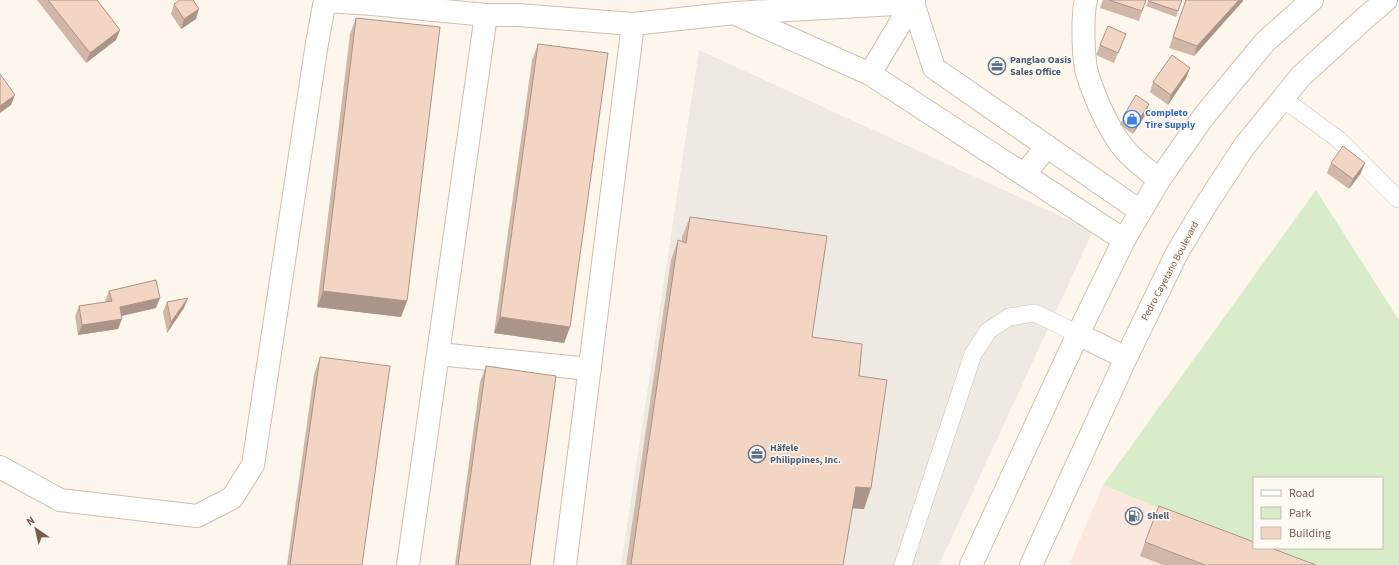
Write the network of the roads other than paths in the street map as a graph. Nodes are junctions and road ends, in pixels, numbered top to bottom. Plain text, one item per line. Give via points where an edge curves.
1 (325, 0) edge
2 (1086, 0) edge
3 (1312, 0) edge
4 (1386, 0) edge
5 (913, 1) edge
6 (735, 13) junction
7 (486, 15) junction
8 (634, 24) junction
9 (870, 74) junction
10 (1283, 99) junction
11 (1047, 146) junction
12 (1024, 175) junction
13 (1159, 180) junction
14 (1398, 199) edge
15 (1140, 211) junction
16 (1124, 240) junction
17 (1078, 334) junction
18 (438, 354) junction
19 (1126, 358) junction
20 (590, 369) junction
21 (0, 467) edge
22 (408, 565) edge
23 (565, 565) edge
24 (903, 565) edge
25 (971, 565) edge
26 (1032, 565) edge

1 - 7 street
1 - 21 street via 253,465 232,498 197,516 60,500
2 - 13 street via 1084,42 1087,72 1102,109 1119,142 1135,160
3 - 13 street via 1265,42 1204,116
4 - 10 street, Pedro Cayetano Boulevard via 1301,76
5 - 6 street
5 - 9 street
5 - 11 street via 934,68
6 - 8 street
6 - 9 street
7 - 8 street
7 - 18 street
8 - 20 street
9 - 12 street
10 - 14 lane via 1338,140
10 - 19 street, Pedro Cayetano Boulevard via 1243,148 1204,208 1177,253
11 - 12 street
11 - 15 street
12 - 16 street
13 - 15 street
15 - 16 street
16 - 17 street
17 - 19 street
17 - 24 lane via 1035,314 1009,317 988,331 973,354
17 - 25 street
18 - 20 street
18 - 22 street
19 - 26 street, Pedro Cayetano Boulevard
20 - 23 street

